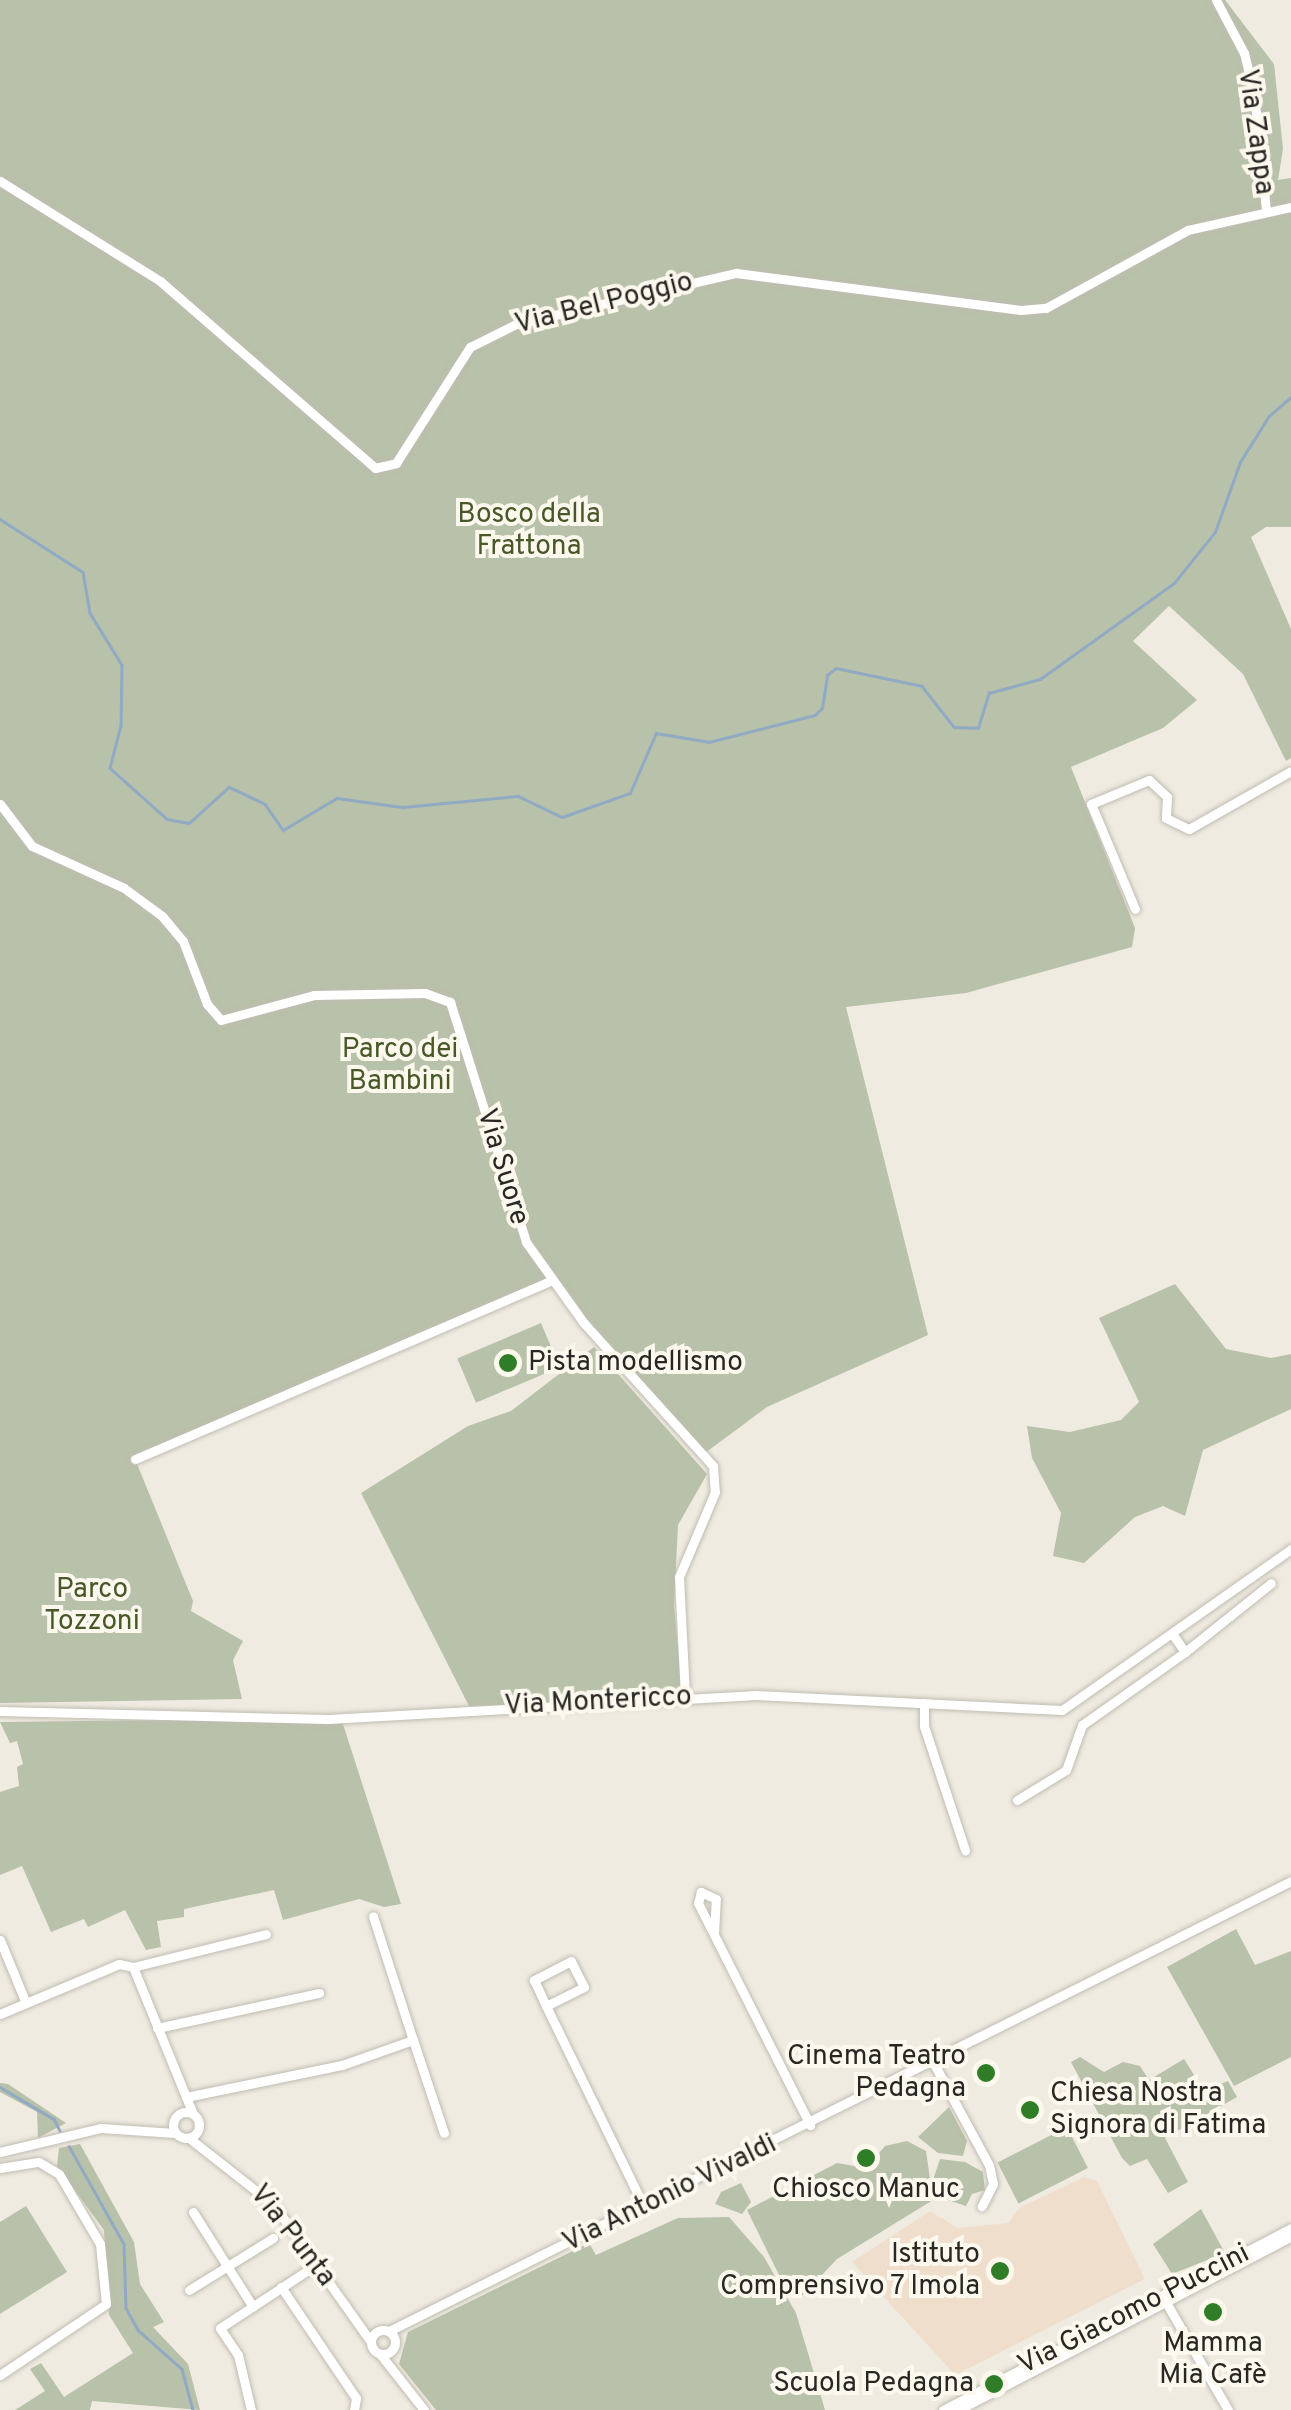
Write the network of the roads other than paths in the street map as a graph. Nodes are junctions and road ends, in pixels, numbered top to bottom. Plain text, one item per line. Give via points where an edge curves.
1 (1216, 0) edge
2 (0, 181) edge
3 (1291, 207) edge
4 (1266, 210) junction
5 (1291, 771) edge
6 (0, 804) edge
7 (1134, 909) dead end
8 (551, 1281) junction
9 (135, 1459) dead end
10 (1291, 1549) edge
11 (1271, 1583) dead end
12 (1173, 1636) junction
13 (1185, 1652) junction
14 (685, 1696) junction
15 (924, 1703) junction
16 (0, 1711) edge
17 (1017, 1800) dead end
18 (965, 1850) dead end
19 (1291, 1881) edge
20 (373, 1916) dead end
21 (266, 1934) dead end
22 (714, 1934) dead end
23 (0, 1940) edge
24 (132, 1967) junction
25 (319, 1993) dead end
26 (26, 2003) junction
27 (546, 2006) junction
28 (0, 2014) edge
29 (157, 2028) junction
30 (413, 2040) junction
31 (934, 2062) junction
32 (192, 2097) junction
33 (189, 2118) junction
34 (810, 2124) junction
35 (143, 2127) junction
36 (174, 2132) junction
37 (444, 2132) dead end
38 (188, 2138) junction
39 (0, 2152) edge
40 (212, 2154) junction
41 (0, 2168) edge
42 (982, 2206) dead end
43 (644, 2207) junction
44 (194, 2212) dead end
45 (1291, 2228) edge
46 (1291, 2237) edge
47 (273, 2238) dead end
48 (317, 2264) junction
49 (228, 2267) junction
50 (282, 2287) junction
51 (189, 2290) dead end
52 (1165, 2300) junction
53 (253, 2307) junction
54 (363, 2327) junction
55 (388, 2333) junction
56 (370, 2342) junction
57 (385, 2353) junction
58 (0, 2376) edge
59 (957, 2408) edge
60 (251, 2410) edge
61 (354, 2410) edge
62 (424, 2410) edge
63 (942, 2410) edge
64 (1228, 2410) edge

1 - 4 street, Via Zappa via 1244,53 1254,94
2 - 4 street, Via Bel Poggio via 160,281 375,468 396,463 470,347 516,324 736,274 1046,308 1188,230
3 - 4 street, Via Bel Poggio
5 - 7 street via 1190,829 1166,818 1166,796 1148,780 1092,804
6 - 8 street, Via Suore via 32,846 124,888 162,916 184,942 207,1004 222,1020 314,995 425,994 450,1002 516,1220
8 - 9 street
8 - 14 street, Via Suore via 713,1466 716,1492 679,1577
10 - 12 street, Via Montericco
11 - 13 street
12 - 13 street
12 - 15 street, Via Montericco via 1062,1710
13 - 17 street via 1082,1725 1066,1770
14 - 15 street, Via Montericco
14 - 16 street, Via Montericco via 328,1719
15 - 18 street via 924,1726
19 - 31 street, Via Antonio Vivaldi
20 - 30 street
21 - 24 street
22 - 34 street
23 - 26 street
24 - 26 street via 119,1964
24 - 29 street
25 - 29 street
26 - 28 street
27 - 27 street via 584,1987 571,1961 534,1980
27 - 43 street
29 - 32 street
30 - 32 street via 342,2065
30 - 37 street
31 - 34 street, Via Antonio Vivaldi
31 - 42 street via 988,2165 994,2184
32 - 33 street
33 - 35 street, Via Punta
33 - 36 street
33 - 38 street
33 - 40 street, Via Punta
34 - 43 street, Via Antonio Vivaldi
35 - 36 street, Via Punta
35 - 39 street, Via Punta via 102,2128
36 - 38 street, Via Punta
38 - 40 street, Via Punta
40 - 48 street, Via Punta via 274,2205
41 - 58 street via 39,2162 59,2174 100,2244 106,2304
43 - 55 street, Via Antonio Vivaldi
44 - 49 street
45 - 52 street, Via Giacomo Puccini
46 - 52 street, Via Giacomo Puccini
47 - 49 street
48 - 50 street
48 - 54 street, Via Punta
49 - 51 street
49 - 53 street
50 - 53 street
50 - 61 street via 356,2398
52 - 59 street, Via Giacomo Puccini
52 - 64 street
53 - 60 street via 220,2328 238,2354
54 - 55 street
54 - 56 street, Via Punta
55 - 56 street
55 - 57 street
56 - 57 street, Via Punta
57 - 62 street, Via Punta
59 - 63 street, Via Giacomo Puccini

